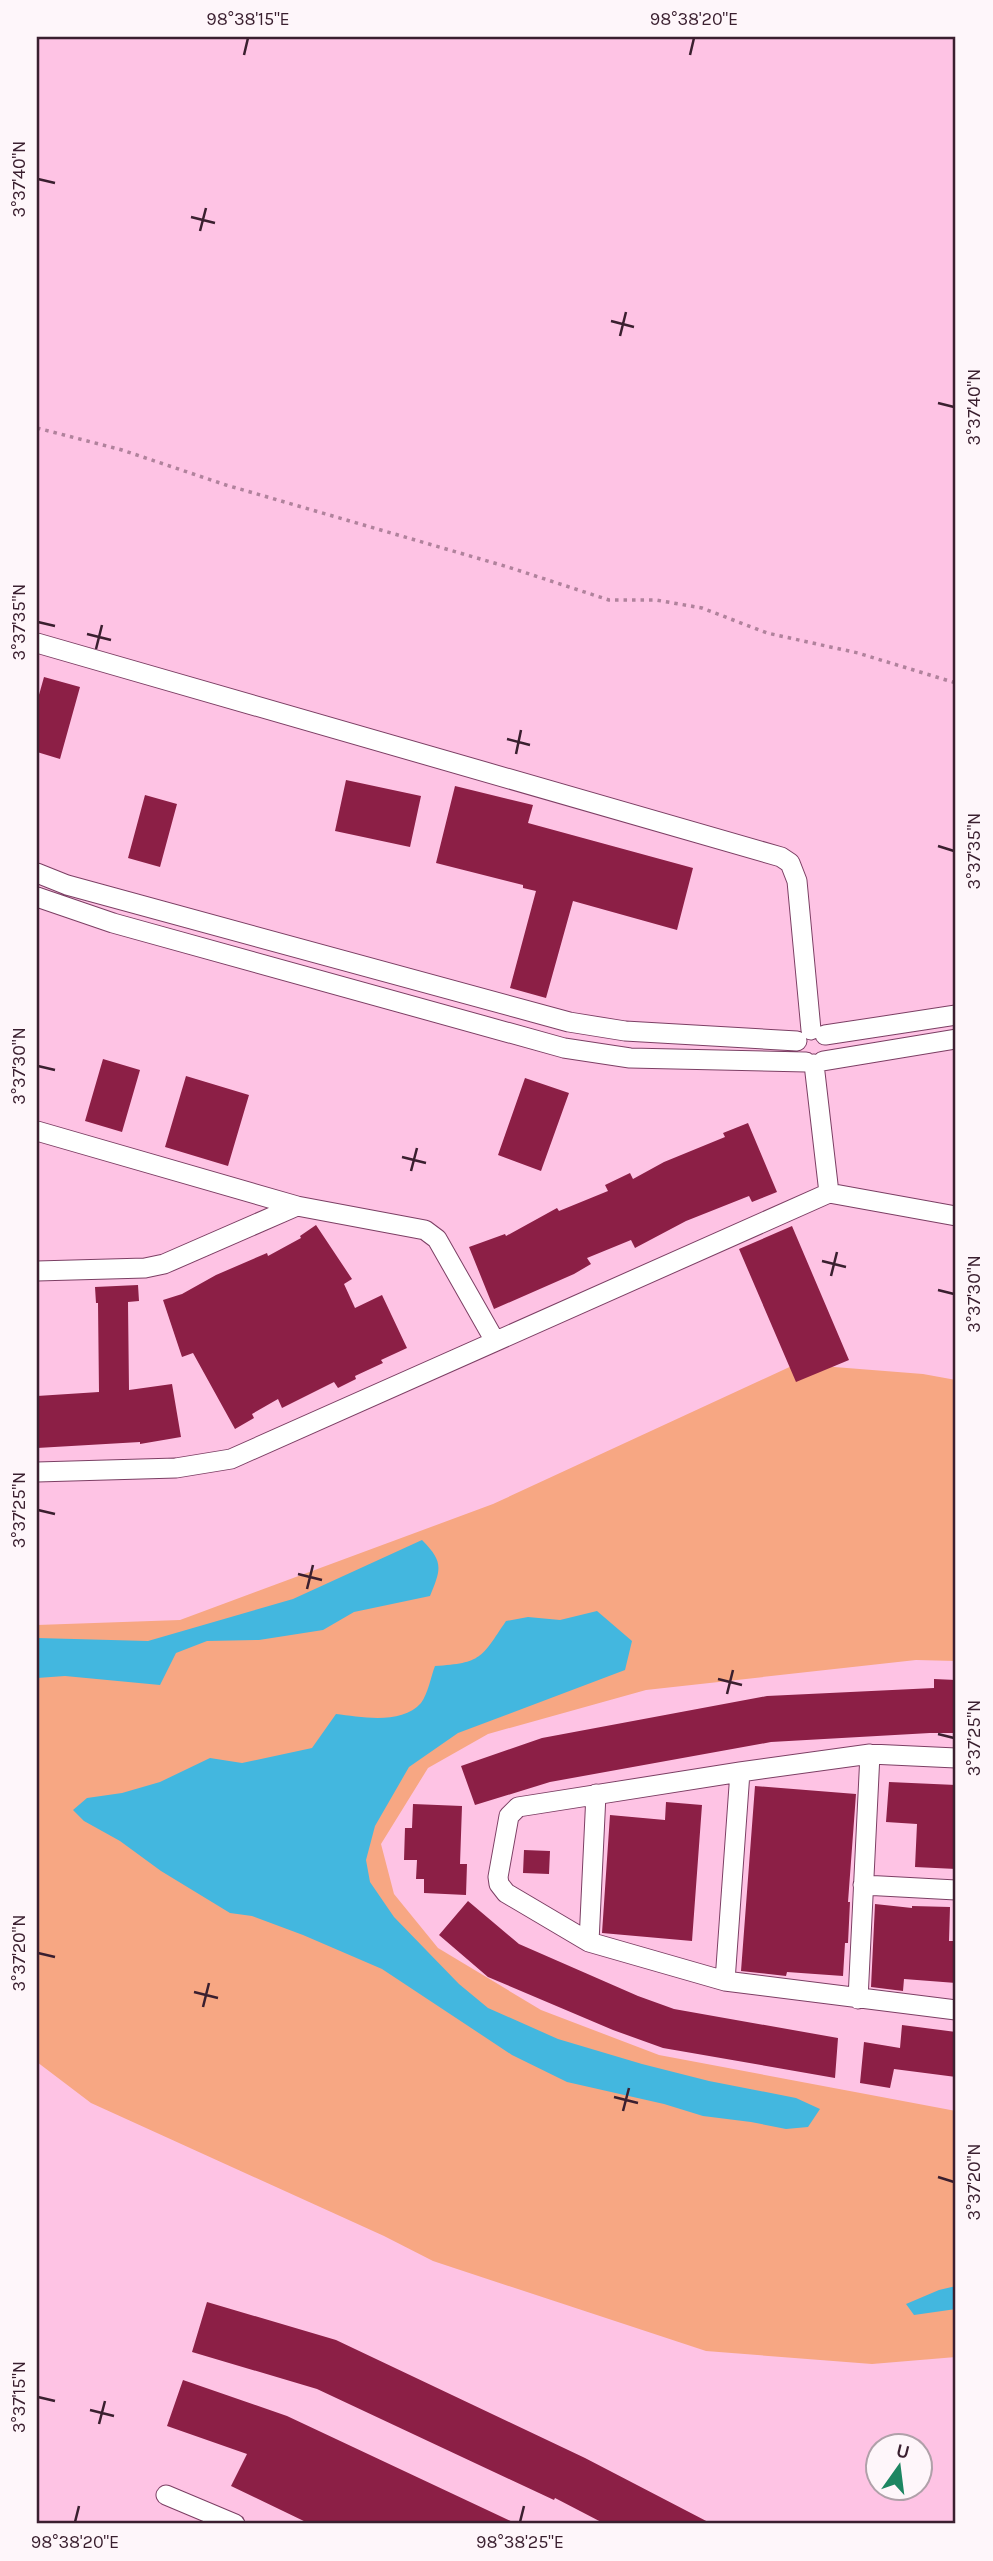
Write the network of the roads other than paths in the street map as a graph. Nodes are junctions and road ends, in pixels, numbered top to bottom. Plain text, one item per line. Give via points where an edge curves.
1 (37, 643) edge
2 (37, 873) edge
3 (37, 897) edge
4 (300, 949) junction
5 (293, 973) junction
6 (956, 1015) edge
7 (811, 1035) junction
8 (956, 1039) edge
9 (814, 1062) junction
10 (37, 1131) edge
11 (829, 1193) junction
12 (297, 1206) junction
13 (956, 1216) edge
14 (37, 1271) edge
15 (495, 1341) junction
16 (37, 1472) edge
17 (870, 1754) junction
18 (956, 1758) edge
19 (740, 1772) junction
20 (596, 1794) junction
21 (863, 1885) junction
22 (956, 1890) edge
23 (589, 1942) junction
24 (724, 1982) junction
25 (858, 1999) junction
26 (956, 2010) edge
27 (166, 2495) dead end
28 (235, 2524) edge

1 - 7 street via 781,856 790,863 797,881
2 - 4 street
3 - 5 street
4 - 5 street
4 - 7 street via 569,1022 625,1031
5 - 9 street via 564,1048 630,1058
6 - 7 street
7 - 9 street via 796,1051
7 - 9 street via 830,1045 827,1056
8 - 9 street
9 - 11 street
10 - 12 street
11 - 13 street
11 - 15 street
12 - 14 street via 164,1264
12 - 15 street via 425,1230 437,1239
15 - 16 street via 231,1458 176,1468
17 - 18 street
17 - 19 street
17 - 21 street
19 - 20 street
19 - 24 street
20 - 23 street
20 - 23 street via 518,1807 509,1815 498,1877 506,1893
21 - 22 street
21 - 25 street
23 - 24 street
24 - 25 street
25 - 26 street
27 - 28 street

